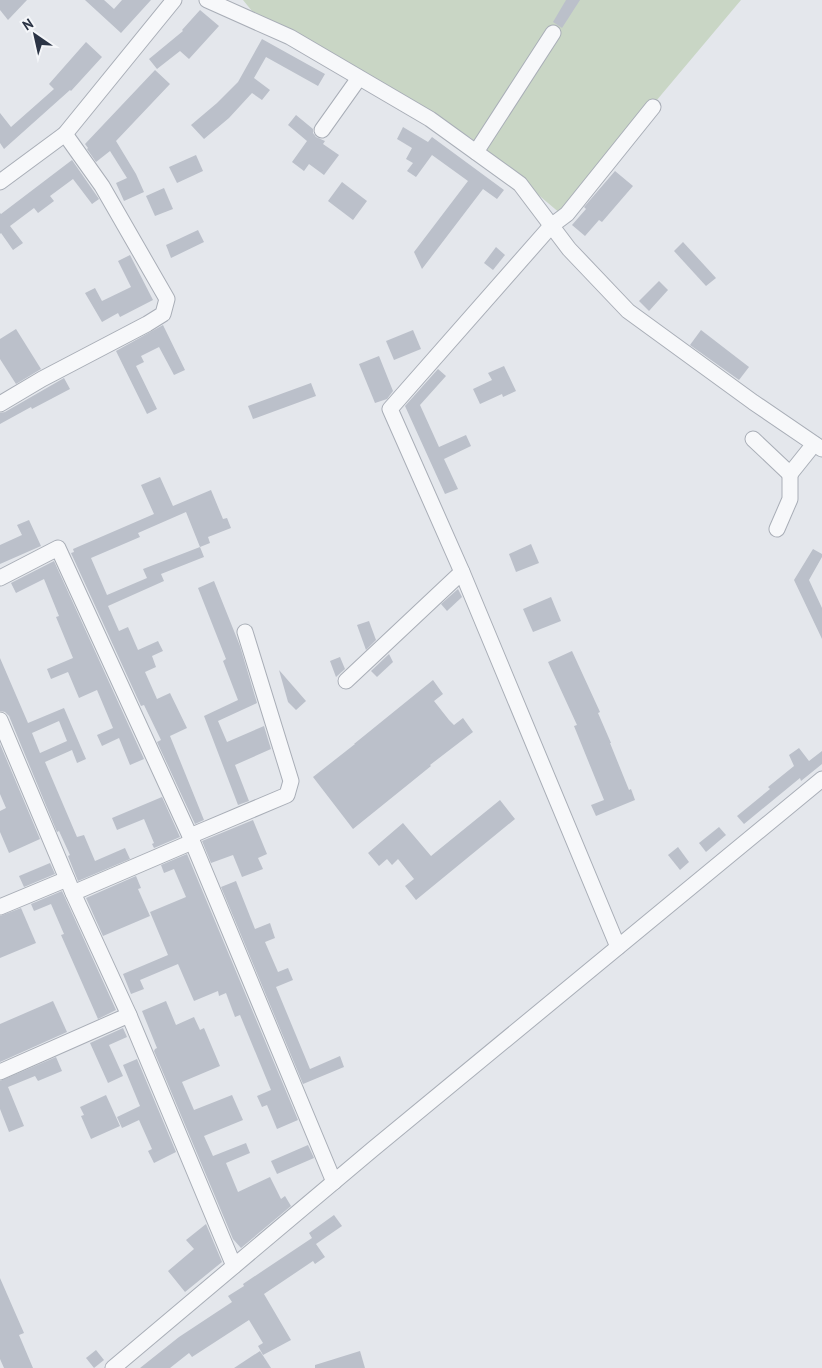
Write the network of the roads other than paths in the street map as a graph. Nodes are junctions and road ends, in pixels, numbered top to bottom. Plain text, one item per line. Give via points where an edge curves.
1 (174, 0) edge
2 (206, 0) edge
3 (553, 33) dead end
4 (359, 78) junction
5 (653, 107) dead end
6 (322, 130) dead end
7 (65, 134) junction
8 (476, 152) junction
9 (0, 182) edge
10 (551, 226) junction
11 (0, 404) edge
12 (754, 439) dead end
13 (818, 447) edge
14 (790, 474) junction
15 (777, 529) dead end
16 (462, 572) junction
17 (0, 578) edge
18 (245, 632) dead end
19 (346, 680) dead end
20 (0, 720) edge
21 (822, 779) edge
22 (191, 839) junction
23 (67, 878) junction
24 (73, 893) junction
25 (0, 907) edge
26 (618, 947) junction
27 (129, 1016) junction
28 (0, 1072) edge
29 (334, 1182) junction
30 (234, 1266) junction
31 (113, 1368) edge

1 - 7 street
2 - 4 street via 290,37
3 - 8 street
4 - 6 street
4 - 8 street via 430,119
5 - 10 street via 567,214
7 - 9 street
7 - 11 street via 102,186 167,299 163,314
8 - 10 street via 520,184
10 - 13 street via 628,311
10 - 16 street via 390,408
12 - 14 street
13 - 14 street
14 - 15 street via 790,499
16 - 19 street
16 - 26 street
17 - 22 street via 58,548
18 - 22 street via 291,781 287,794
20 - 23 street
21 - 26 street
22 - 24 street
22 - 29 street
23 - 24 street
23 - 25 street
24 - 27 street
26 - 29 street
27 - 28 street
27 - 30 street
29 - 30 street
30 - 31 street

